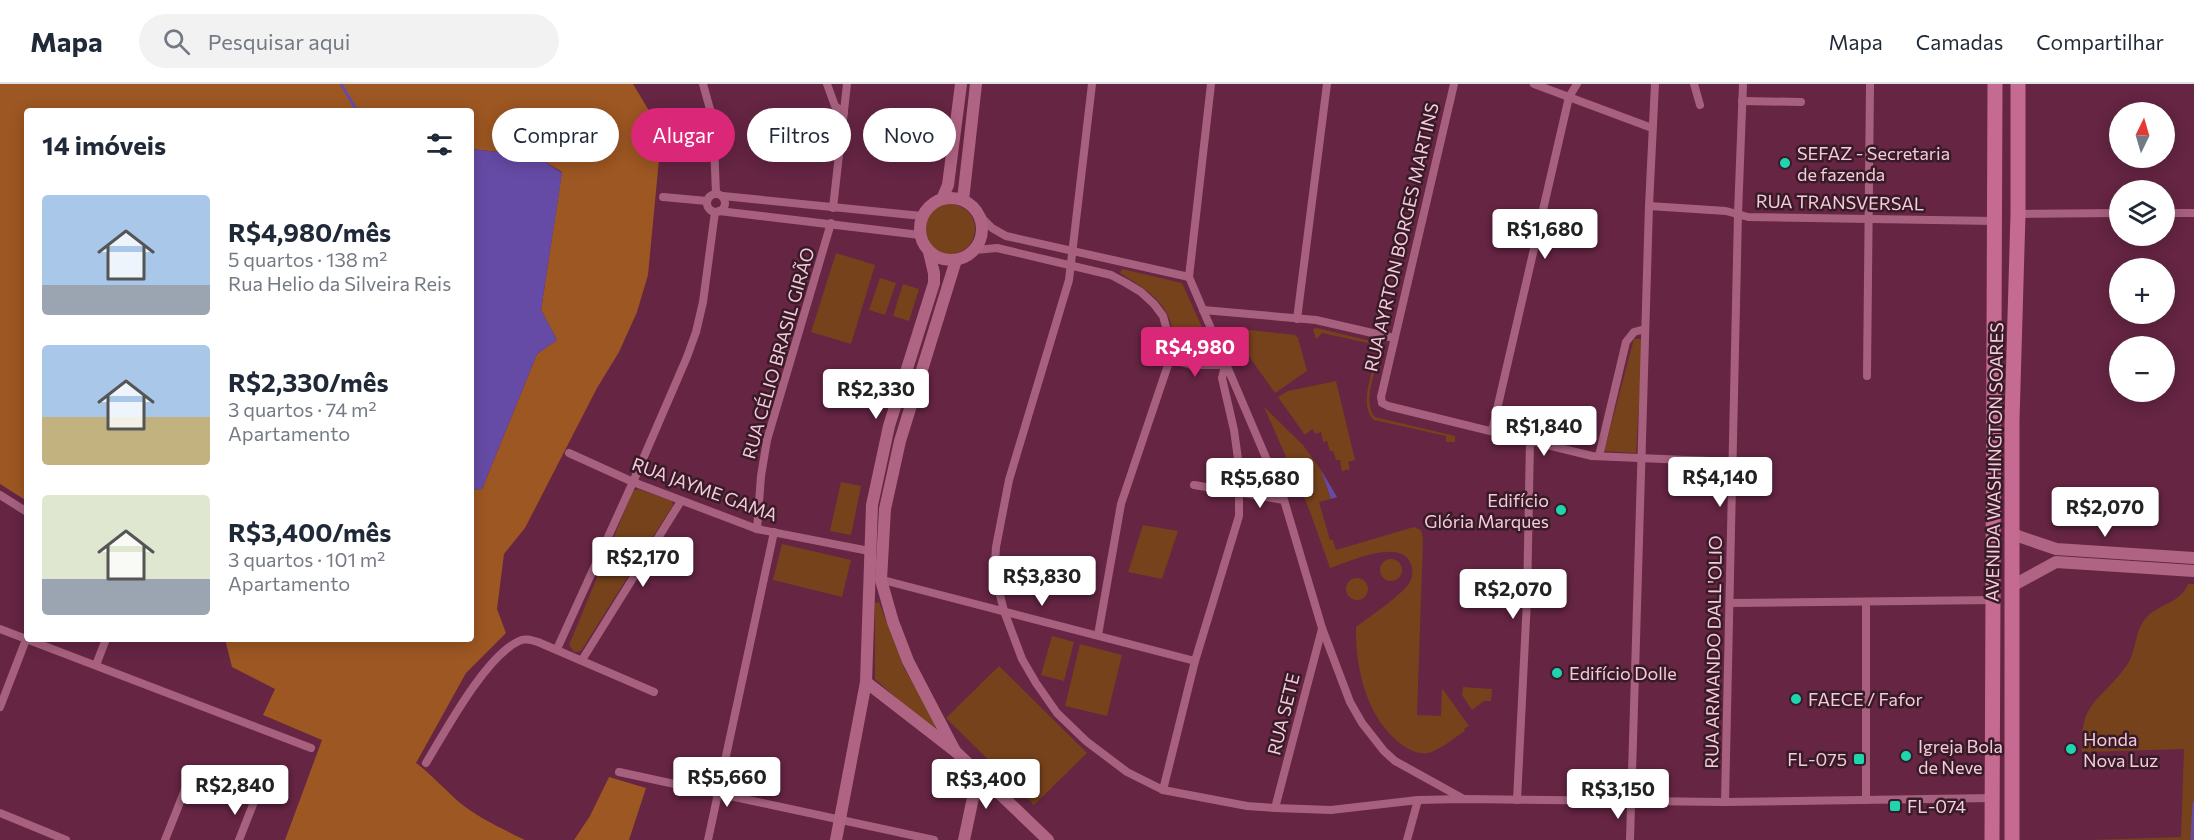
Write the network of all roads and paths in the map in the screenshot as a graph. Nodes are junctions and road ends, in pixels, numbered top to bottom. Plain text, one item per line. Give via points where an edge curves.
1 (703, 84) edge
2 (827, 84) edge
3 (847, 84) edge
4 (961, 84) edge
5 (976, 84) edge
6 (1092, 84) edge
7 (1211, 84) edge
8 (1327, 84) edge
9 (1454, 84) edge
10 (1534, 84) edge
11 (1577, 84) edge
12 (1654, 84) edge
13 (1695, 84) edge
14 (1743, 84) edge
15 (1870, 84) edge
16 (1995, 84) edge
17 (2018, 84) edge
18 (1569, 97) junction
19 (1742, 101) junction
20 (1801, 102) dead end
21 (1700, 105) dead end
22 (838, 108) edge
23 (844, 108) edge
24 (1652, 128) junction
25 (838, 162) edge
26 (719, 195) junction
27 (663, 197) dead end
28 (942, 199) junction
29 (963, 200) junction
30 (707, 201) junction
31 (806, 205) junction
32 (1648, 206) junction
33 (833, 207) junction
34 (870, 211) junction
35 (717, 212) junction
36 (2109, 213) edge
37 (2175, 213) edge
38 (2194, 213) edge
39 (1738, 214) junction
40 (2018, 214) junction
41 (922, 216) junction
42 (980, 216) junction
43 (1867, 218) junction
44 (804, 220) junction
45 (1995, 221) junction
46 (831, 224) junction
47 (868, 228) junction
48 (920, 235) junction
49 (975, 250) junction
50 (1073, 250) junction
51 (930, 252) junction
52 (956, 260) junction
53 (1114, 261) junction
54 (1071, 264) junction
55 (1112, 275) junction
56 (1189, 277) junction
57 (1203, 310) junction
58 (1297, 319) junction
59 (1645, 329) junction
60 (1394, 338) junction
61 (916, 340) junction
62 (930, 346) junction
63 (1170, 359) junction
64 (1225, 365) junction
65 (1867, 376) dead end
66 (1492, 430) junction
67 (1530, 440) junction
68 (569, 453) dead end
69 (1599, 456) junction
70 (1641, 458) junction
71 (1734, 462) junction
72 (879, 468) junction
73 (893, 472) junction
74 (633, 482) junction
75 (1194, 485) dead end
76 (1240, 493) junction
77 (0, 495) edge
78 (1284, 500) junction
79 (681, 501) junction
80 (24, 510) edge
81 (757, 528) junction
82 (774, 532) junction
83 (2012, 534) junction
84 (869, 551) junction
85 (2056, 556) junction
86 (2194, 558) edge
87 (2194, 571) edge
88 (875, 578) junction
89 (2012, 586) junction
90 (1994, 600) junction
91 (1730, 603) junction
92 (1866, 603) junction
93 (1004, 611) junction
94 (1322, 628) junction
95 (0, 629) edge
96 (1098, 635) junction
97 (24, 637) edge
98 (25, 642) edge
99 (37, 642) edge
100 (105, 642) edge
101 (557, 649) junction
102 (582, 660) junction
103 (1195, 661) junction
104 (96, 665) junction
105 (866, 682) junction
106 (654, 692) dead end
107 (0, 707) edge
108 (311, 748) dead end
109 (955, 751) junction
110 (426, 763) dead end
111 (619, 772) dead end
112 (978, 774) junction
113 (190, 777) dead end
114 (1163, 790) junction
115 (718, 793) junction
116 (1993, 798) junction
117 (1463, 799) junction
118 (1418, 800) junction
119 (1517, 800) junction
120 (1866, 800) junction
121 (254, 802) dead end
122 (1632, 802) junction
123 (1725, 802) junction
124 (1275, 808) junction
125 (0, 813) edge
126 (841, 821) junction
127 (66, 840) edge
128 (165, 840) edge
129 (239, 840) edge
130 (708, 840) edge
131 (836, 840) edge
132 (934, 840) edge
133 (964, 840) edge
134 (1048, 840) edge
135 (1407, 840) edge
136 (1630, 840) edge
137 (1992, 840) edge
138 (2012, 840) edge

1 - 26 street via 713,120
2 - 22 street
3 - 23 street
4 - 28 main road via 948,185
5 - 29 main road
6 - 50 street
7 - 56 street
8 - 58 street
9 - 60 street, RUA AYRTON BORGES MARTINS
10 - 18 street
11 - 18 street
12 - 24 street
13 - 21 street
14 - 19 street, RUA ARMANDO DALL'OLIO
15 - 43 street
16 - 45 highway, AVENIDA WASHINGTON SOARES
17 - 40 highway, AVENIDA WASHINGTON SOARES
18 - 24 street
18 - 66 street
19 - 20 street
19 - 39 street, RUA ARMANDO DALL'OLIO
24 - 32 street
25 - 33 street
26 - 30 street via 708,197
26 - 31 street
26 - 35 street via 724,207
27 - 30 street
28 - 29 main road
28 - 41 main road via 930,205
29 - 42 main road
30 - 35 street via 708,208
31 - 33 street
31 - 44 street
32 - 39 street, RUA TRANSVERSAL
32 - 59 street
33 - 34 street
34 - 41 street
34 - 47 street
35 - 44 street
35 - 74 street via 696,332
36 - 40 street
37 - 38 street
39 - 43 street, RUA TRANSVERSAL
39 - 71 street, RUA ARMANDO DALL'OLIO
40 - 83 highway, AVENIDA WASHINGTON SOARES
41 - 48 main road
42 - 49 main road via 982,234
42 - 50 street via 1006,236
43 - 45 street, RUA TRANSVERSAL
43 - 65 street
44 - 46 street
45 - 90 highway, AVENIDA WASHINGTON SOARES
46 - 47 street
46 - 81 street, RUA CÉLIO BRASIL GIRÃO via 767,440
47 - 48 street
48 - 51 main road
49 - 52 main road
49 - 54 street via 997,248
50 - 53 street
50 - 54 street
51 - 52 main road via 942,259
51 - 61 main road via 934,283
52 - 62 main road
53 - 55 street
53 - 56 street
54 - 55 street
54 - 93 street via 1002,513 995,575
55 - 63 street via 1141,292 1163,316
56 - 57 street
57 - 58 street
57 - 64 street
58 - 60 street
59 - 69 street via 1634,332 1626,342
59 - 70 street
60 - 66 street, RUA AYRTON BORGES MARTINS via 1382,403
61 - 62 main road
61 - 72 main road
62 - 73 main road
63 - 64 street via 1191,365
63 - 96 street via 1121,504
64 - 76 street via 1222,378 1234,430
64 - 78 street
66 - 67 street
67 - 69 street
67 - 119 street
68 - 74 street, RUA JAYME GAMA
69 - 70 street
70 - 71 street
70 - 122 street
71 - 91 street, RUA ARMANDO DALL'OLIO
72 - 73 main road
72 - 84 main road
73 - 88 main road
74 - 79 street, RUA JAYME GAMA
74 - 101 street
75 - 76 street
76 - 78 street
76 - 103 street via 1235,536
77 - 80 street
78 - 94 street
79 - 81 street, RUA JAYME GAMA
79 - 102 street
81 - 82 street, RUA JAYME GAMA
82 - 84 street, RUA JAYME GAMA
82 - 115 street
83 - 85 main road
83 - 89 highway, AVENIDA WASHINGTON SOARES
84 - 88 main road
85 - 86 main road
85 - 87 main road
85 - 89 main road
88 - 93 street
88 - 105 main road
88 - 109 main road via 908,661
89 - 138 highway, AVENIDA WASHINGTON SOARES
90 - 92 street
90 - 116 highway, AVENIDA WASHINGTON SOARES
91 - 92 street
91 - 123 street, RUA ARMANDO DALL'OLIO
92 - 120 street
93 - 96 street
93 - 114 street via 1022,659 1057,713 1127,772
94 - 117 street via 1350,702 1372,738 1395,761
94 - 124 street, RUA SETE
95 - 97 street
96 - 103 street
98 - 107 street
99 - 104 street
100 - 104 street
101 - 102 street
101 - 110 street via 530,640 514,644 480,678
102 - 106 street
103 - 114 street
104 - 108 street
105 - 109 main road
105 - 126 main road
109 - 112 main road
111 - 115 street
112 - 133 main road
112 - 134 main road
113 - 128 street
114 - 124 street
115 - 126 street
115 - 130 street
116 - 120 street
116 - 137 highway, AVENIDA WASHINGTON SOARES
117 - 118 street
117 - 119 street
118 - 124 street via 1331,810
118 - 135 street
119 - 122 street
120 - 123 street
121 - 129 street
122 - 123 street
122 - 136 street
125 - 127 street
126 - 131 main road
126 - 132 street

